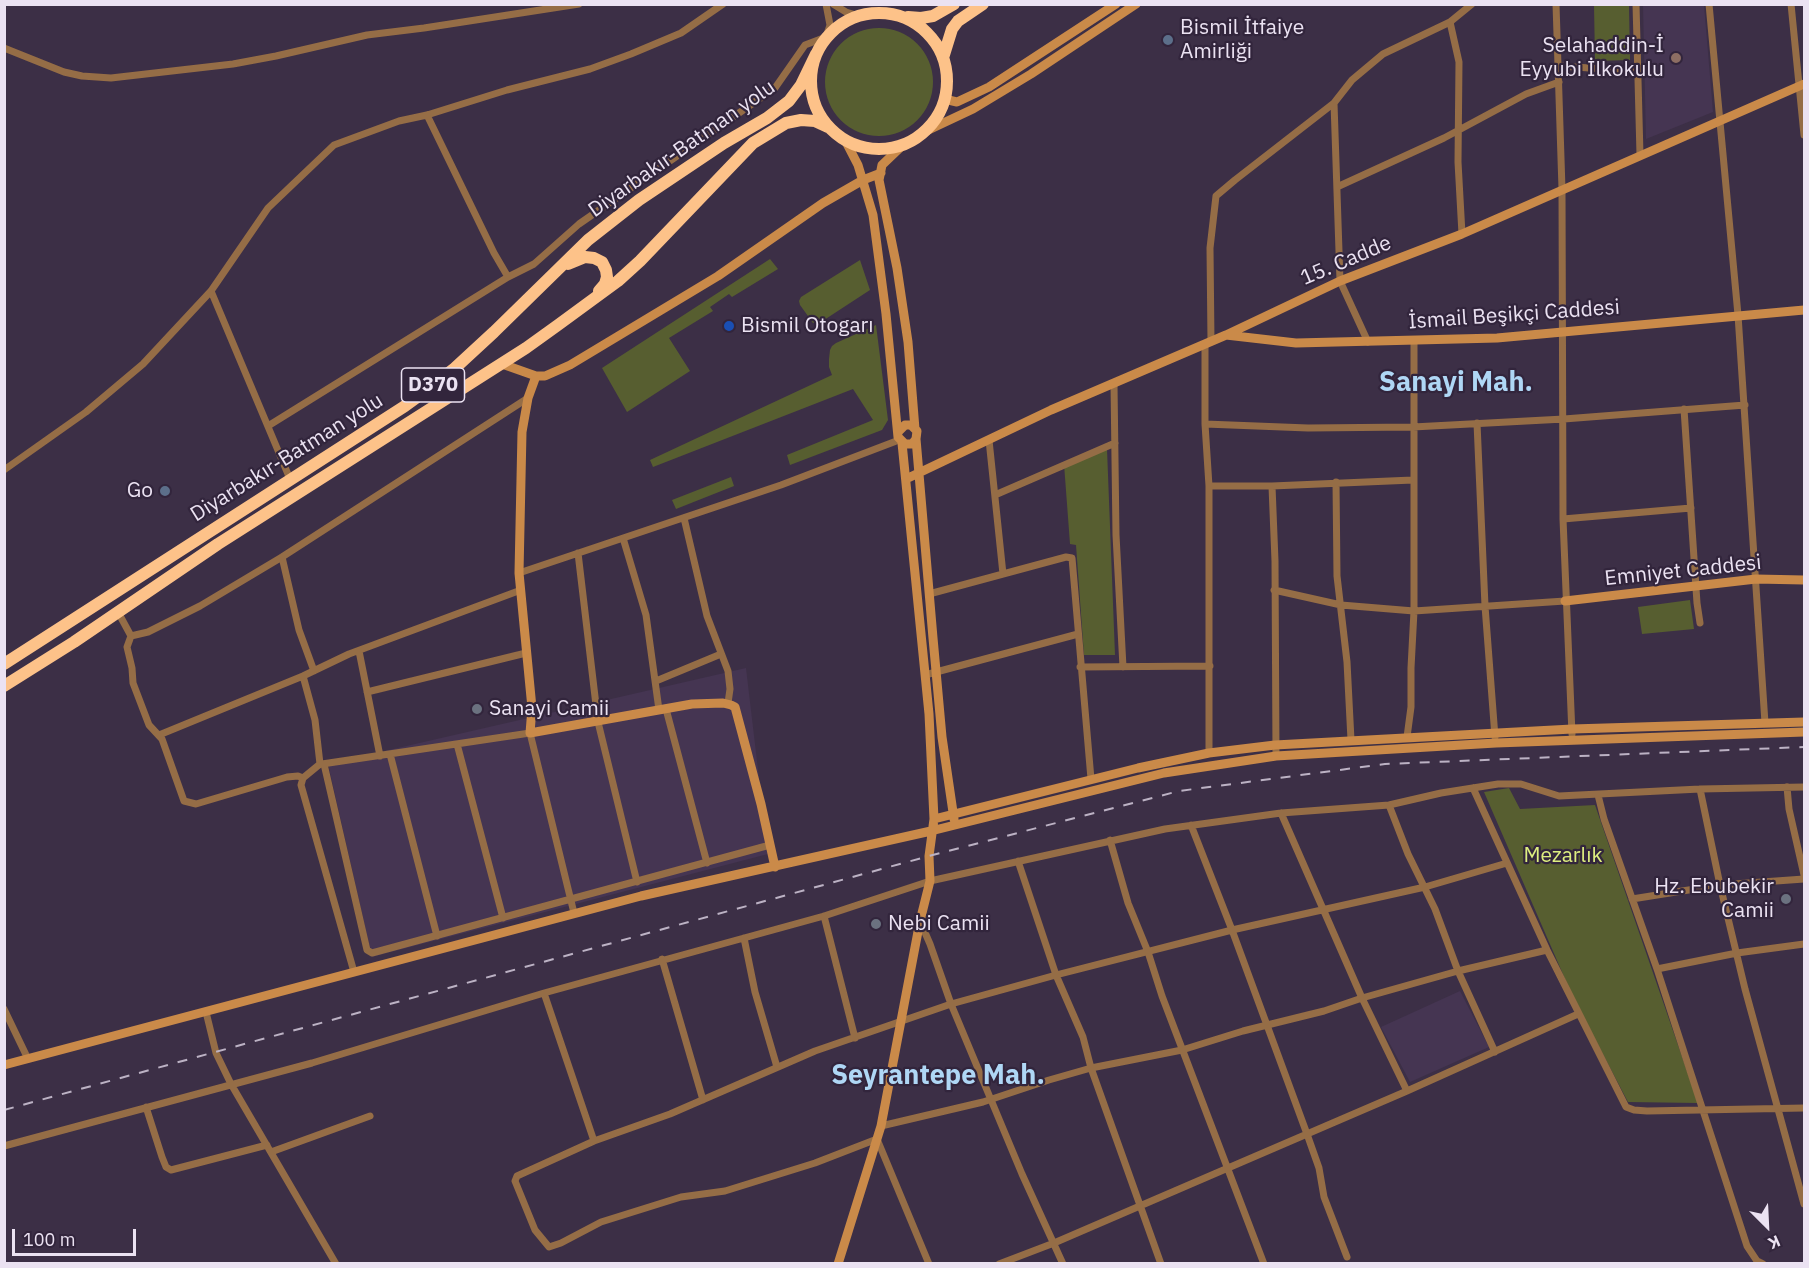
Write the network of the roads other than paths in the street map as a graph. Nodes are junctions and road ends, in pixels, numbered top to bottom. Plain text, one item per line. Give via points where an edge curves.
1 (579, 4) edge
2 (723, 4) edge
3 (826, 4) edge
4 (833, 4) edge
5 (954, 4) edge
6 (983, 4) edge
7 (1116, 4) edge
8 (1136, 4) edge
9 (1472, 4) edge
10 (1556, 4) edge
11 (1636, 4) edge
12 (1709, 4) edge
13 (1791, 4) edge
14 (859, 16) junction
15 (899, 16) junction
16 (1450, 22) junction
17 (826, 38) junction
18 (4, 48) edge
19 (816, 54) junction
20 (943, 58) junction
21 (1558, 66) junction
22 (1638, 71) junction
23 (1558, 82) junction
24 (1802, 85) edge
25 (944, 99) junction
26 (1334, 103) junction
27 (427, 115) junction
28 (1721, 120) junction
29 (828, 127) junction
30 (1459, 129) junction
31 (922, 133) junction
32 (1804, 135) edge
33 (844, 140) junction
34 (904, 144) junction
35 (1640, 155) junction
36 (881, 173) junction
37 (863, 180) junction
38 (1337, 188) junction
39 (1562, 189) junction
40 (1462, 234) junction
41 (551, 276) junction
42 (508, 277) junction
43 (1340, 281) junction
44 (211, 291) junction
45 (590, 301) junction
46 (1804, 310) edge
47 (1738, 315) junction
48 (1562, 332) junction
49 (1226, 335) junction
50 (1414, 341) junction
51 (1368, 342) junction
52 (1208, 343) junction
53 (502, 364) junction
54 (536, 376) junction
55 (1114, 384) junction
56 (528, 398) junction
57 (1745, 405) junction
58 (1684, 409) junction
59 (1564, 419) junction
60 (1477, 423) junction
61 (1205, 424) junction
62 (268, 426) junction
63 (1413, 427) junction
64 (915, 429) junction
65 (900, 438) junction
66 (916, 439) junction
67 (989, 440) junction
68 (1115, 443) junction
69 (4, 470) edge
70 (919, 473) junction
71 (290, 478) junction
72 (906, 479) junction
73 (1413, 480) junction
74 (1336, 482) junction
75 (1209, 486) junction
76 (1272, 486) junction
77 (995, 495) junction
78 (1691, 508) junction
79 (684, 518) junction
80 (1563, 519) junction
81 (623, 538) junction
82 (578, 554) junction
83 (282, 557) junction
84 (519, 573) junction
85 (1003, 574) junction
86 (1756, 579) junction
87 (1804, 580) edge
88 (1696, 586) junction
89 (520, 590) junction
90 (1274, 590) junction
91 (928, 594) junction
92 (1565, 601) junction
93 (1341, 605) junction
94 (1485, 606) junction
95 (1414, 611) junction
96 (118, 612) junction
97 (1700, 623) dead end
98 (1078, 634) junction
99 (131, 636) junction
100 (359, 651) junction
101 (526, 653) junction
102 (722, 654) junction
103 (4, 664) edge
104 (1210, 666) junction
105 (1080, 667) junction
106 (1123, 667) junction
107 (314, 671) junction
108 (936, 673) junction
109 (925, 675) junction
110 (303, 676) junction
111 (656, 681) junction
112 (4, 686) edge
113 (368, 692) junction
114 (728, 703) junction
115 (662, 710) junction
116 (598, 722) junction
117 (1804, 722) edge
118 (1765, 723) junction
119 (1572, 729) junction
120 (1804, 732) edge
121 (530, 733) junction
122 (159, 735) junction
123 (1407, 737) junction
124 (1495, 738) junction
125 (1351, 740) junction
126 (1572, 740) junction
127 (457, 744) junction
128 (1275, 745) junction
129 (1209, 753) junction
130 (390, 754) junction
131 (380, 756) junction
132 (1276, 756) junction
133 (322, 764) junction
134 (303, 778) junction
135 (1091, 779) junction
136 (1804, 787) edge
137 (1787, 788) junction
138 (1473, 789) junction
139 (1700, 789) junction
140 (1598, 795) junction
141 (1389, 805) junction
142 (1281, 813) junction
143 (954, 814) junction
144 (934, 819) junction
145 (955, 825) junction
146 (1191, 825) junction
147 (931, 831) junction
148 (1110, 840) junction
149 (770, 845) junction
150 (1018, 861) junction
151 (707, 863) junction
152 (1507, 863) junction
153 (775, 867) junction
154 (1804, 877) edge
155 (930, 881) junction
156 (637, 882) junction
157 (1720, 885) junction
158 (1425, 887) junction
159 (1632, 899) junction
160 (571, 900) junction
161 (1323, 911) junction
162 (574, 914) junction
163 (824, 916) junction
164 (503, 918) junction
165 (920, 921) junction
166 (1233, 930) junction
167 (437, 936) junction
168 (744, 938) junction
169 (1804, 944) edge
170 (1547, 950) junction
171 (1148, 952) junction
172 (1737, 953) junction
173 (662, 959) junction
174 (1657, 969) junction
175 (1458, 971) junction
176 (354, 972) junction
177 (1056, 975) junction
178 (544, 993) junction
179 (1362, 998) junction
180 (951, 1004) junction
181 (4, 1010) edge
182 (206, 1012) junction
183 (1578, 1014) junction
184 (900, 1020) junction
185 (1266, 1025) junction
186 (855, 1038) junction
187 (1182, 1050) junction
188 (1495, 1052) junction
189 (28, 1059) junction
190 (4, 1065) edge
191 (777, 1068) junction
192 (1091, 1068) junction
193 (231, 1084) junction
194 (1407, 1091) junction
195 (991, 1098) junction
196 (703, 1100) junction
197 (146, 1107) junction
198 (1804, 1108) edge
199 (1778, 1109) junction
200 (1704, 1111) junction
201 (370, 1116) dead end
202 (881, 1126) junction
203 (1307, 1134) junction
204 (877, 1138) junction
205 (594, 1141) junction
206 (4, 1146) edge
207 (269, 1148) junction
208 (1228, 1168) junction
209 (1804, 1204) edge
210 (1140, 1206) junction
211 (1054, 1243) junction
212 (1347, 1257) dead end
213 (336, 1263) edge
214 (838, 1263) edge
215 (929, 1263) edge
216 (999, 1263) edge
217 (1063, 1263) edge
218 (1161, 1263) edge
219 (1264, 1263) edge
220 (1762, 1263) edge

1 - 18 street via 367,34 232,64 111,78 64,72
2 - 27 street via 681,33 631,54
3 - 17 street via 830,25
4 - 14 street
5 - 15 highway via 933,16
6 - 20 highway via 952,29
7 - 25 street via 988,87 957,102
8 - 31 street via 973,109
9 - 16 street
10 - 21 street
11 - 22 street
12 - 28 street
13 - 24 street
14 - 15 highway
14 - 17 highway via 841,24
15 - 20 highway via 918,25 933,39
16 - 26 street via 1383,54 1352,80
16 - 30 street via 1459,62
17 - 19 highway
17 - 42 street via 805,45 775,88 579,224 534,264
19 - 29 highway via 811,73 812,93
19 - 41 highway, Diyarbakır-Batman yolu / D370 via 789,101 639,200 588,240
20 - 25 highway via 947,78
21 - 22 street
21 - 23 street
22 - 35 street
23 - 30 street
23 - 39 street
24 - 28 street, 15. Cadde
24 - 32 street
25 - 31 highway via 936,118
26 - 38 street
26 - 52 street via 1216,196 1210,248
27 - 42 street
27 - 44 street via 334,145 268,208
28 - 35 street, 15. Cadde
28 - 47 street
29 - 33 highway
29 - 45 highway, Diyarbakır-Batman yolu / D370 via 801,120 786,123 753,143 640,261
30 - 38 street
30 - 40 street
31 - 34 highway
33 - 34 highway via 884,149
33 - 37 street
34 - 36 street via 882,165
35 - 39 street, 15. Cadde
36 - 37 street
36 - 64 street via 879,180 908,342
37 - 54 street via 718,276 570,365
37 - 65 street via 873,214
38 - 43 street
39 - 40 street, 15. Cadde
39 - 48 street
40 - 43 street, 15. Cadde
41 - 45 highway via 576,260 594,258 602,262 605,284
41 - 71 highway, Diyarbakır-Batman yolu / D370 via 427,390
42 - 62 street
43 - 49 street, 15. Cadde
43 - 51 street
44 - 62 street
44 - 69 street via 143,364 86,412
45 - 53 highway, Diyarbakır-Batman yolu / D370
46 - 47 street, İsmail Beşikçi Caddesi
47 - 48 street, İsmail Beşikçi Caddesi
47 - 57 street
48 - 50 street, İsmail Beşikçi Caddesi
48 - 59 street
49 - 51 street, İsmail Beşikçi Caddesi via 1296,343
49 - 52 street, 15. Cadde
50 - 51 street, İsmail Beşikçi Caddesi
50 - 63 street
52 - 55 street, 15. Cadde
52 - 61 street
53 - 54 street
53 - 96 highway, Diyarbakır-Batman yolu / D370
54 - 56 street
55 - 67 street, 15. Cadde
55 - 68 street
56 - 83 street
56 - 84 street via 522,432
57 - 58 street
57 - 86 street
58 - 59 street
58 - 78 street
59 - 60 street
59 - 80 street
60 - 63 street
60 - 94 street
61 - 63 street
61 - 75 street
62 - 71 street
63 - 73 street
64 - 65 street via 903,426
64 - 66 street
65 - 66 street via 912,444
65 - 72 street
65 - 79 street
66 - 70 street
67 - 70 street, 15. Cadde
67 - 77 street
68 - 77 street
68 - 106 street
70 - 72 street, 15. Cadde
70 - 91 street
71 - 103 highway, Diyarbakır-Batman yolu / D370
72 - 109 street
73 - 74 street
73 - 95 street
74 - 76 street
74 - 93 street
75 - 76 street
75 - 104 street
76 - 90 street
77 - 85 street
78 - 80 street
78 - 88 street
79 - 81 street
79 - 102 street via 703,602
80 - 92 street
81 - 82 street
81 - 111 street via 646,615
82 - 84 street
82 - 116 street
83 - 99 street via 200,606 148,632
83 - 107 street via 299,630
84 - 89 street
85 - 91 street
85 - 98 street via 1072,558
86 - 87 street, Emniyet Caddesi
86 - 88 street, Emniyet Caddesi
86 - 118 street
88 - 92 street, Emniyet Caddesi
88 - 97 street
89 - 100 street
89 - 101 street
90 - 93 street
90 - 128 street
91 - 108 street
92 - 94 street
92 - 119 street
93 - 95 street
93 - 125 street
94 - 95 street
94 - 124 street
95 - 123 street via 1412,707
96 - 99 street
96 - 112 highway, Diyarbakır-Batman yolu / D370
98 - 105 street
98 - 108 street
99 - 122 street via 127,647 133,683 149,725
100 - 107 street
100 - 113 street
101 - 113 street
101 - 121 street via 532,708
102 - 111 street
102 - 114 street via 730,677
104 - 106 street
104 - 129 street
105 - 106 street
105 - 135 street
107 - 110 street
108 - 109 street
108 - 143 street
109 - 144 street
110 - 122 street
110 - 133 street
111 - 115 street
113 - 131 street
114 - 115 street
114 - 149 street via 735,707
115 - 116 street
115 - 151 street
116 - 121 street
116 - 156 street
117 - 118 street
118 - 119 street
119 - 124 street
119 - 126 street
120 - 126 street
121 - 127 street
121 - 160 street
122 - 134 street via 181,796 190,804 286,777
123 - 124 street
123 - 125 street
124 - 126 street
124 - 132 street
125 - 128 street
127 - 130 street
127 - 164 street
128 - 129 street
128 - 132 street
129 - 135 street
130 - 131 street
130 - 167 street
131 - 133 street
132 - 145 street via 1164,773
133 - 134 street
133 - 167 street via 368,950 374,953
134 - 176 street via 301,785
135 - 143 street
136 - 137 street
137 - 139 street
137 - 154 street
138 - 140 street via 1521,784 1558,796
138 - 141 street
138 - 152 street
139 - 140 street
139 - 157 street
140 - 159 street
141 - 142 street
141 - 158 street
142 - 146 street
142 - 161 street
143 - 144 street
143 - 145 street
144 - 147 street
145 - 147 street
146 - 148 street
146 - 166 street
147 - 153 street
147 - 155 street
148 - 150 street
148 - 171 street via 1128,903
149 - 151 street
149 - 153 street
150 - 155 street
150 - 177 street
151 - 156 street
152 - 158 street
152 - 170 street
153 - 162 street
154 - 157 street
155 - 163 street
155 - 165 street
156 - 160 street
157 - 159 street
157 - 172 street
158 - 161 street
158 - 175 street
159 - 174 street
160 - 162 street
160 - 164 street
161 - 166 street
161 - 179 street
162 - 176 street
163 - 168 street
163 - 186 street
164 - 167 street
165 - 180 street
165 - 184 street
166 - 171 street
166 - 185 street
168 - 173 street
168 - 191 street
169 - 172 street
170 - 175 street
170 - 183 street
171 - 177 street
171 - 187 street
172 - 174 street
172 - 199 street
173 - 178 street
173 - 196 street
174 - 200 street
175 - 179 street
175 - 188 street
176 - 182 street
177 - 180 street
177 - 192 street via 1083,1037
178 - 193 street
178 - 205 street
179 - 185 street
179 - 194 street
180 - 184 street
180 - 195 street
181 - 189 street
182 - 189 street
182 - 193 street via 216,1053
183 - 188 street
183 - 200 street via 1626,1107
184 - 186 street
184 - 202 street
185 - 187 street
185 - 203 street
186 - 191 street
187 - 192 street
187 - 208 street
188 - 194 street
189 - 190 street
191 - 196 street
192 - 195 street
192 - 210 street
193 - 197 street
193 - 207 street
194 - 203 street
195 - 202 street
195 - 211 street
196 - 205 street
197 - 206 street
197 - 207 street via 162,1157 171,1170
198 - 199 street
199 - 200 street
199 - 209 street
200 - 220 street via 1747,1246
201 - 207 street
202 - 204 street
203 - 208 street
203 - 212 street via 1324,1197
204 - 205 street via 815,1163 725,1191 681,1197 601,1222 549,1247 535,1230 515,1181 517,1176
204 - 214 street
204 - 215 street
207 - 213 street
208 - 210 street
208 - 219 street
210 - 211 street
210 - 218 street
211 - 216 street
211 - 217 street

